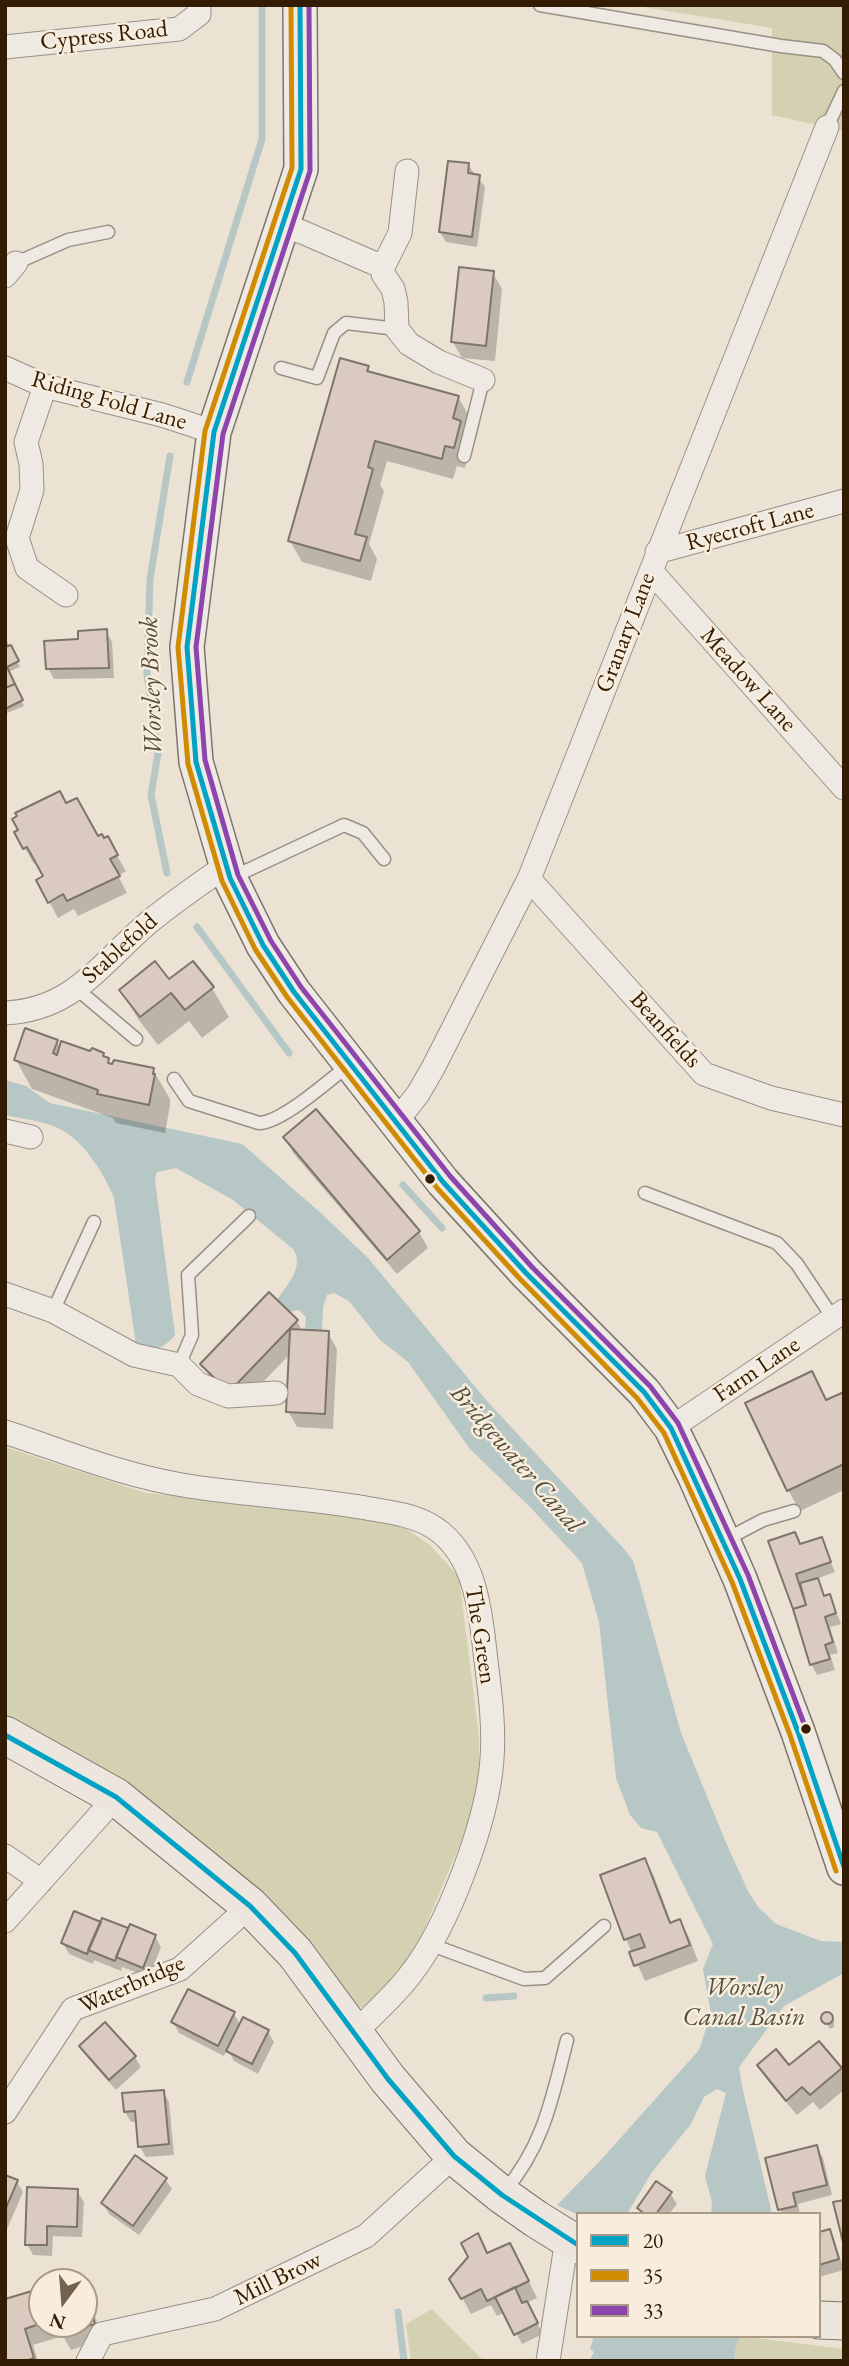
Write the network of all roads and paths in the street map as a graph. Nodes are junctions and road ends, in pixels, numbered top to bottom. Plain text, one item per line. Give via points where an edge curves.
1 (302, 5) edge
2 (540, 5) edge
3 (199, 10) edge
4 (5, 47) edge
5 (844, 73) edge
6 (844, 91) edge
7 (827, 127) joint
8 (407, 172) dead end
9 (285, 223) junction
10 (108, 232) dead end
11 (383, 267) junction
12 (11, 270) edge
13 (397, 329) junction
14 (5, 368) edge
15 (281, 368) dead end
16 (483, 380) joint
17 (45, 386) junction
18 (214, 432) junction
19 (464, 456) dead end
20 (844, 501) edge
21 (654, 561) junction
22 (66, 595) dead end
23 (844, 788) edge
24 (384, 859) dead end
25 (228, 872) junction
26 (529, 879) junction
27 (77, 989) junction
28 (5, 1013) edge
29 (136, 1039) dead end
30 (349, 1065) junction
31 (174, 1079) dead end
32 (844, 1115) edge
33 (395, 1123) junction
34 (5, 1131) edge
35 (31, 1137) dead end
36 (645, 1193) dead end
37 (249, 1216) dead end
38 (94, 1222) dead end
39 (5, 1294) edge
40 (53, 1311) junction
41 (838, 1314) edge
42 (179, 1365) junction
43 (276, 1393) dead end
44 (671, 1428) junction
45 (5, 1432) edge
46 (794, 1511) dead end
47 (723, 1541) junction
48 (5, 1735) edge
49 (116, 1797) junction
50 (5, 1856) edge
51 (844, 1868) edge
52 (41, 1881) junction
53 (250, 1906) junction
54 (5, 1921) edge
55 (604, 1926) dead end
56 (429, 1944) junction
57 (355, 2032) junction
58 (567, 2040) dead end
59 (5, 2112) edge
60 (454, 2155) junction
61 (502, 2195) junction
62 (572, 2242) edge
63 (821, 2320) edge
64 (844, 2321) edge
65 (88, 2361) edge
66 (548, 2361) edge

1 - 9 main road via 301,169
2 - 5 lane via 823,51
3 - 4 street, Cypress Road via 178,29
6 - 7 lane
7 - 21 street, Granary Lane
8 - 11 street via 400,233
9 - 11 street
9 - 18 main road
10 - 12 lane via 68,240
11 - 13 street via 396,302
13 - 15 lane via 346,323 334,334 317,378
13 - 16 street via 409,344 439,362
14 - 17 street, Riding Fold Lane
16 - 19 lane
17 - 18 street, Riding Fold Lane
17 - 22 street via 26,442 32,490 17,538 27,568
18 - 25 main road via 187,647 196,762
20 - 21 street, Ryecroft Lane
21 - 23 street, Meadow Lane
21 - 26 street, Granary Lane
24 - 25 lane via 363,833 344,825
25 - 27 street, Stablefold via 161,912
25 - 30 main road via 263,945
26 - 32 street, Beanfields via 704,1074 771,1098
26 - 33 street, Granary Lane via 433,1068
27 - 28 street, Stablefold via 36,1010
27 - 29 lane
30 - 31 lane via 280,1117 259,1124 189,1101
30 - 33 main road
33 - 44 main road via 481,1225 644,1392
34 - 35 street
36 - 41 lane via 777,1243
37 - 42 lane via 188,1275 192,1335
38 - 40 lane
39 - 40 street
40 - 42 street via 134,1355
41 - 44 street, Farm Lane
42 - 43 street via 198,1384 228,1396
44 - 47 main road
45 - 56 street, The Green via 155,1480 413,1517 430,1525 463,1557 482,1630 493,1728 492,1761 468,1861
46 - 47 lane via 763,1520
47 - 51 main road via 790,1709
48 - 49 main road
49 - 52 street
49 - 53 main road
50 - 52 street
52 - 54 street
53 - 57 main road via 295,1952
53 - 59 street, Waterbridge via 180,1969 73,2009
55 - 56 lane via 545,1978 524,1979
56 - 57 street, The Green via 410,1975
57 - 60 main road via 388,2079
58 - 61 lane via 539,2139
60 - 61 main road
60 - 65 street, Mill Brow via 366,2236 215,2309 102,2334
61 - 62 main road
62 - 66 street
63 - 64 main road

